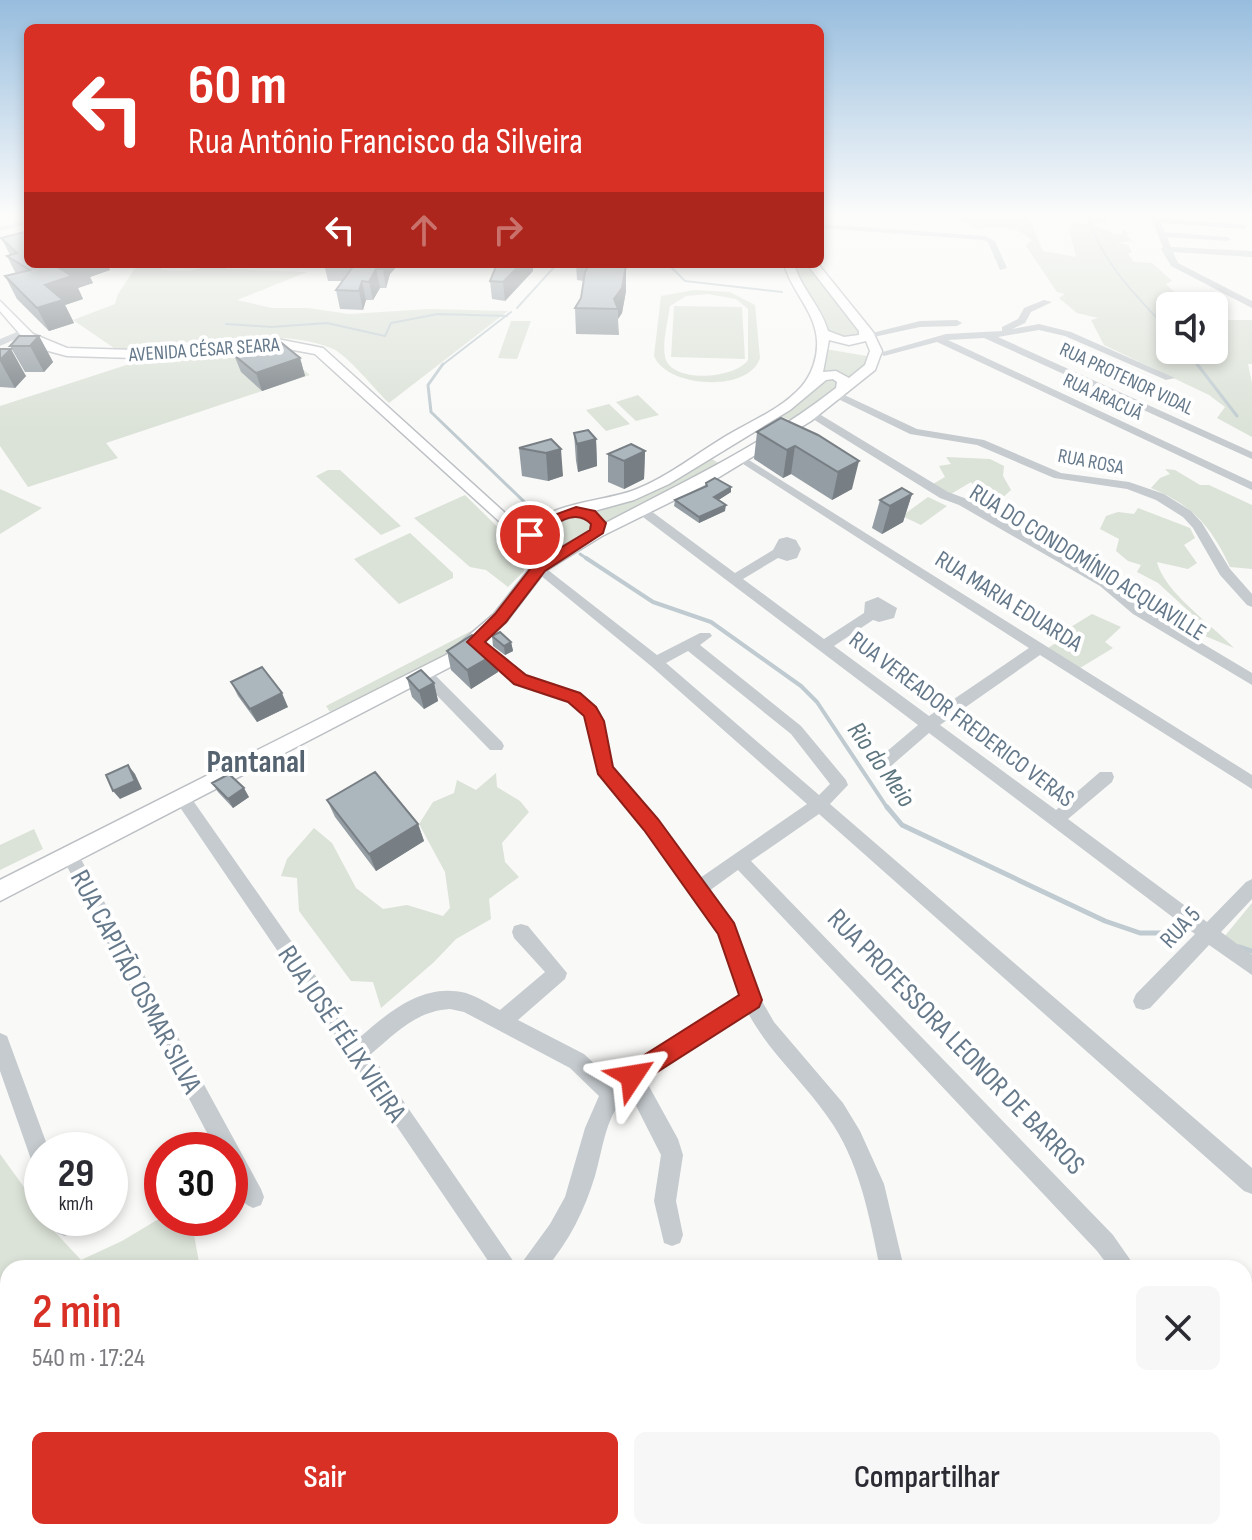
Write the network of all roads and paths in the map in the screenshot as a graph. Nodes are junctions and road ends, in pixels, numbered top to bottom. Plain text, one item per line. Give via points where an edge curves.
1 (795, 286) edge
2 (829, 286) edge
3 (1212, 286) edge
4 (1047, 302) dead end
5 (1252, 305) edge
6 (2, 310) edge
7 (957, 323) dead end
8 (24, 332) junction
9 (994, 332) junction
10 (823, 333) junction
11 (867, 333) junction
12 (938, 339) junction
13 (0, 343) edge
14 (884, 353) junction
15 (871, 367) junction
16 (1170, 378) dead end
17 (809, 385) junction
18 (840, 394) junction
19 (809, 416) junction
20 (1252, 456) edge
21 (741, 458) junction
22 (1252, 486) edge
23 (576, 511) junction
24 (643, 511) junction
25 (505, 519) junction
26 (538, 527) junction
27 (596, 533) junction
28 (779, 552) dead end
29 (540, 554) junction
30 (734, 579) junction
31 (1252, 602) edge
32 (872, 614) dead end
33 (705, 636) dead end
34 (475, 642) junction
35 (689, 644) junction
36 (1187, 645) junction
37 (824, 646) junction
38 (1041, 647) junction
39 (656, 662) junction
40 (424, 673) junction
41 (1252, 680) edge
42 (1252, 689) edge
43 (928, 725) junction
44 (496, 746) dead end
45 (885, 762) dead end
46 (1106, 777) dead end
47 (1252, 783) edge
48 (181, 797) junction
49 (819, 805) junction
50 (1056, 820) junction
51 (70, 855) junction
52 (740, 861) junction
53 (1252, 887) edge
54 (697, 889) junction
55 (0, 891) edge
56 (521, 932) dead end
57 (1208, 933) junction
58 (1252, 966) edge
59 (751, 1000) junction
60 (1143, 1001) dead end
61 (502, 1021) junction
62 (0, 1043) edge
63 (357, 1053) junction
64 (632, 1076) junction
65 (612, 1094) junction
66 (32, 1132) edge
67 (218, 1132) edge
68 (1252, 1183) edge
69 (248, 1188) edge
70 (253, 1197) dead end
71 (672, 1235) dead end
72 (501, 1260) edge
73 (538, 1260) edge
74 (890, 1260) edge
75 (1118, 1260) edge

1 - 10 main road
2 - 11 main road
3 - 5 street
4 - 9 street via 1027,310 1022,321
6 - 8 main road, AVENIDA CÉSAR SEARA
7 - 11 street
8 - 13 street
8 - 25 main road, AVENIDA CÉSAR SEARA via 56,350 92,355 259,342 319,351
9 - 12 street
9 - 16 street via 1031,327 1061,331
9 - 20 street, RUA PROTENOR VIDAL
10 - 11 main road via 854,341
10 - 17 main road via 823,356
11 - 14 street
11 - 15 main road via 876,351
12 - 14 street
12 - 22 street, RUA ARACUÃ
14 - 15 street
15 - 18 main road
17 - 18 main road via 836,375 844,381
17 - 23 main road via 791,402 659,484
18 - 19 main road
18 - 31 street, RUA ROSA via 914,432 980,442 1058,476 1129,486 1160,497 1198,526 1225,572
19 - 21 main road
19 - 36 street, RUA DO CONDOMÍNIO ACQUAVILLE via 944,495 964,513 1101,585 1128,615
21 - 24 main road
21 - 38 street, RUA MARIA EDUARDA
23 - 26 main road
23 - 27 main road via 594,517 599,523
24 - 27 main road
24 - 30 street, RUA VEREADOR FREDERICO VERAS
25 - 26 main road, AVENIDA CÉSAR SEARA
25 - 29 main road, AVENIDA CÉSAR SEARA
26 - 29 main road
27 - 29 main road
28 - 30 street
29 - 34 main road via 500,618
29 - 39 street
30 - 37 street, RUA VEREADOR FREDERICO VERAS
32 - 37 street
33 - 35 street
34 - 40 main road
34 - 54 street via 520,679 574,698 590,711 604,769
35 - 39 street
35 - 49 street via 796,730 839,781 839,789
36 - 41 street, RUA DO CONDOMÍNIO ACQUAVILLE
36 - 42 street, RUA DO CONDOMÍNIO ACQUAVILLE
37 - 43 street, RUA VEREADOR FREDERICO VERAS
38 - 43 street
38 - 47 street, RUA MARIA EDUARDA
39 - 49 street
40 - 44 street
40 - 48 main road
43 - 45 street
43 - 50 street, RUA VEREADOR FREDERICO VERAS
46 - 50 street
48 - 51 main road
48 - 63 street, RUA JOSÉ FÉLIX VIEIRA
49 - 52 street
49 - 68 street
50 - 57 street, RUA VEREADOR FREDERICO VERAS
51 - 55 main road
51 - 67 street, RUA CAPITÃO OSMAR SILVA
52 - 54 street
52 - 75 street, RUA PROFESSORA LEONOR DE BARROS
53 - 57 street, RUA 5
54 - 59 street via 733,943
56 - 61 street via 558,973
57 - 58 street, RUA VEREADOR FREDERICO VERAS
57 - 60 street, RUA 5
59 - 64 street
59 - 74 street via 767,1029 836,1110 852,1139 873,1184
61 - 63 street via 453,998 427,1001
61 - 65 street via 577,1061
62 - 66 street
63 - 72 street, RUA JOSÉ FÉLIX VIEIRA
64 - 65 street
64 - 71 street via 670,1147 665,1201
65 - 73 street via 597,1121 569,1213
69 - 70 street, RUA CAPITÃO OSMAR SILVA

